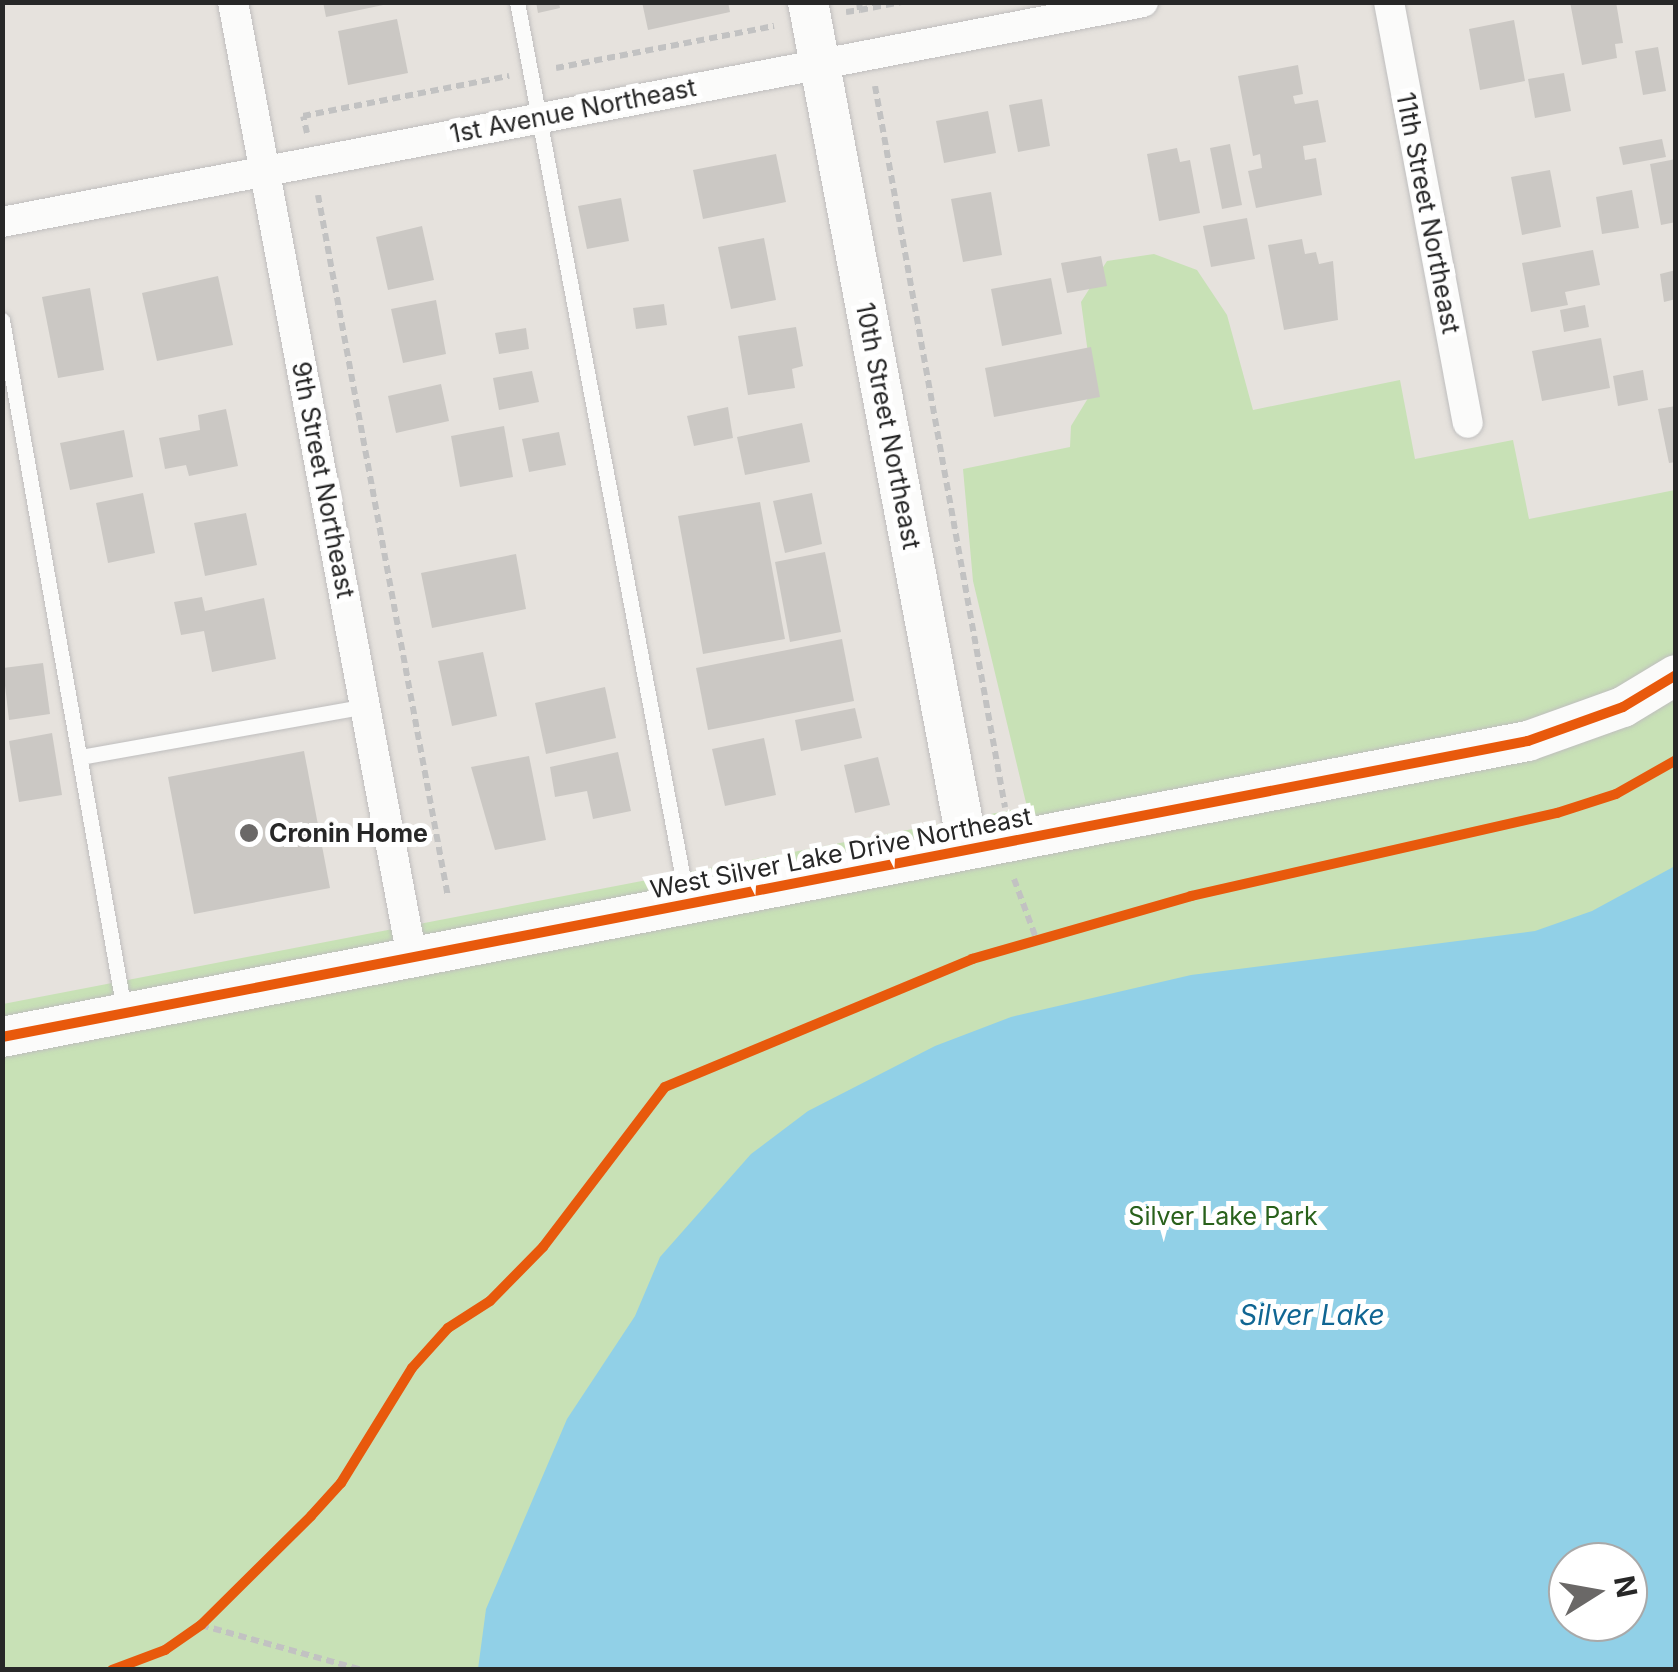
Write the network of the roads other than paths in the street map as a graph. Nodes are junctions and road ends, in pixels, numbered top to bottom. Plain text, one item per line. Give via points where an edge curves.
1 (233, 2) edge
2 (517, 2) edge
3 (1143, 2) edge
4 (1389, 2) edge
5 (810, 11) edge
6 (820, 65) junction
7 (538, 117) junction
8 (265, 172) junction
9 (2, 222) edge
10 (2, 320) edge
11 (1468, 423) dead end
12 (1676, 675) edge
13 (365, 706) junction
14 (80, 757) junction
15 (968, 848) junction
16 (688, 904) junction
17 (412, 958) junction
18 (125, 1013) junction
19 (2, 1037) edge

1 - 8 street, 9th Street Northeast
2 - 7 lane
3 - 6 street, 1st Avenue Northeast
4 - 11 street, 11th Street Northeast
5 - 6 street, 10th Street Northeast
6 - 7 street, 1st Avenue Northeast
6 - 15 street, 10th Street Northeast
7 - 8 street, 1st Avenue Northeast
7 - 16 lane
8 - 9 street, 1st Avenue Northeast
8 - 13 street, 9th Street Northeast
10 - 14 lane
12 - 15 street, West Silver Lake Drive Northeast via 1622,707 1548,736
13 - 14 lane
13 - 17 street, 9th Street Northeast
14 - 18 lane
15 - 16 street, West Silver Lake Drive Northeast
16 - 17 street, West Silver Lake Drive Northeast
17 - 18 street, West Silver Lake Drive Northeast
18 - 19 street, West Silver Lake Drive Northeast

